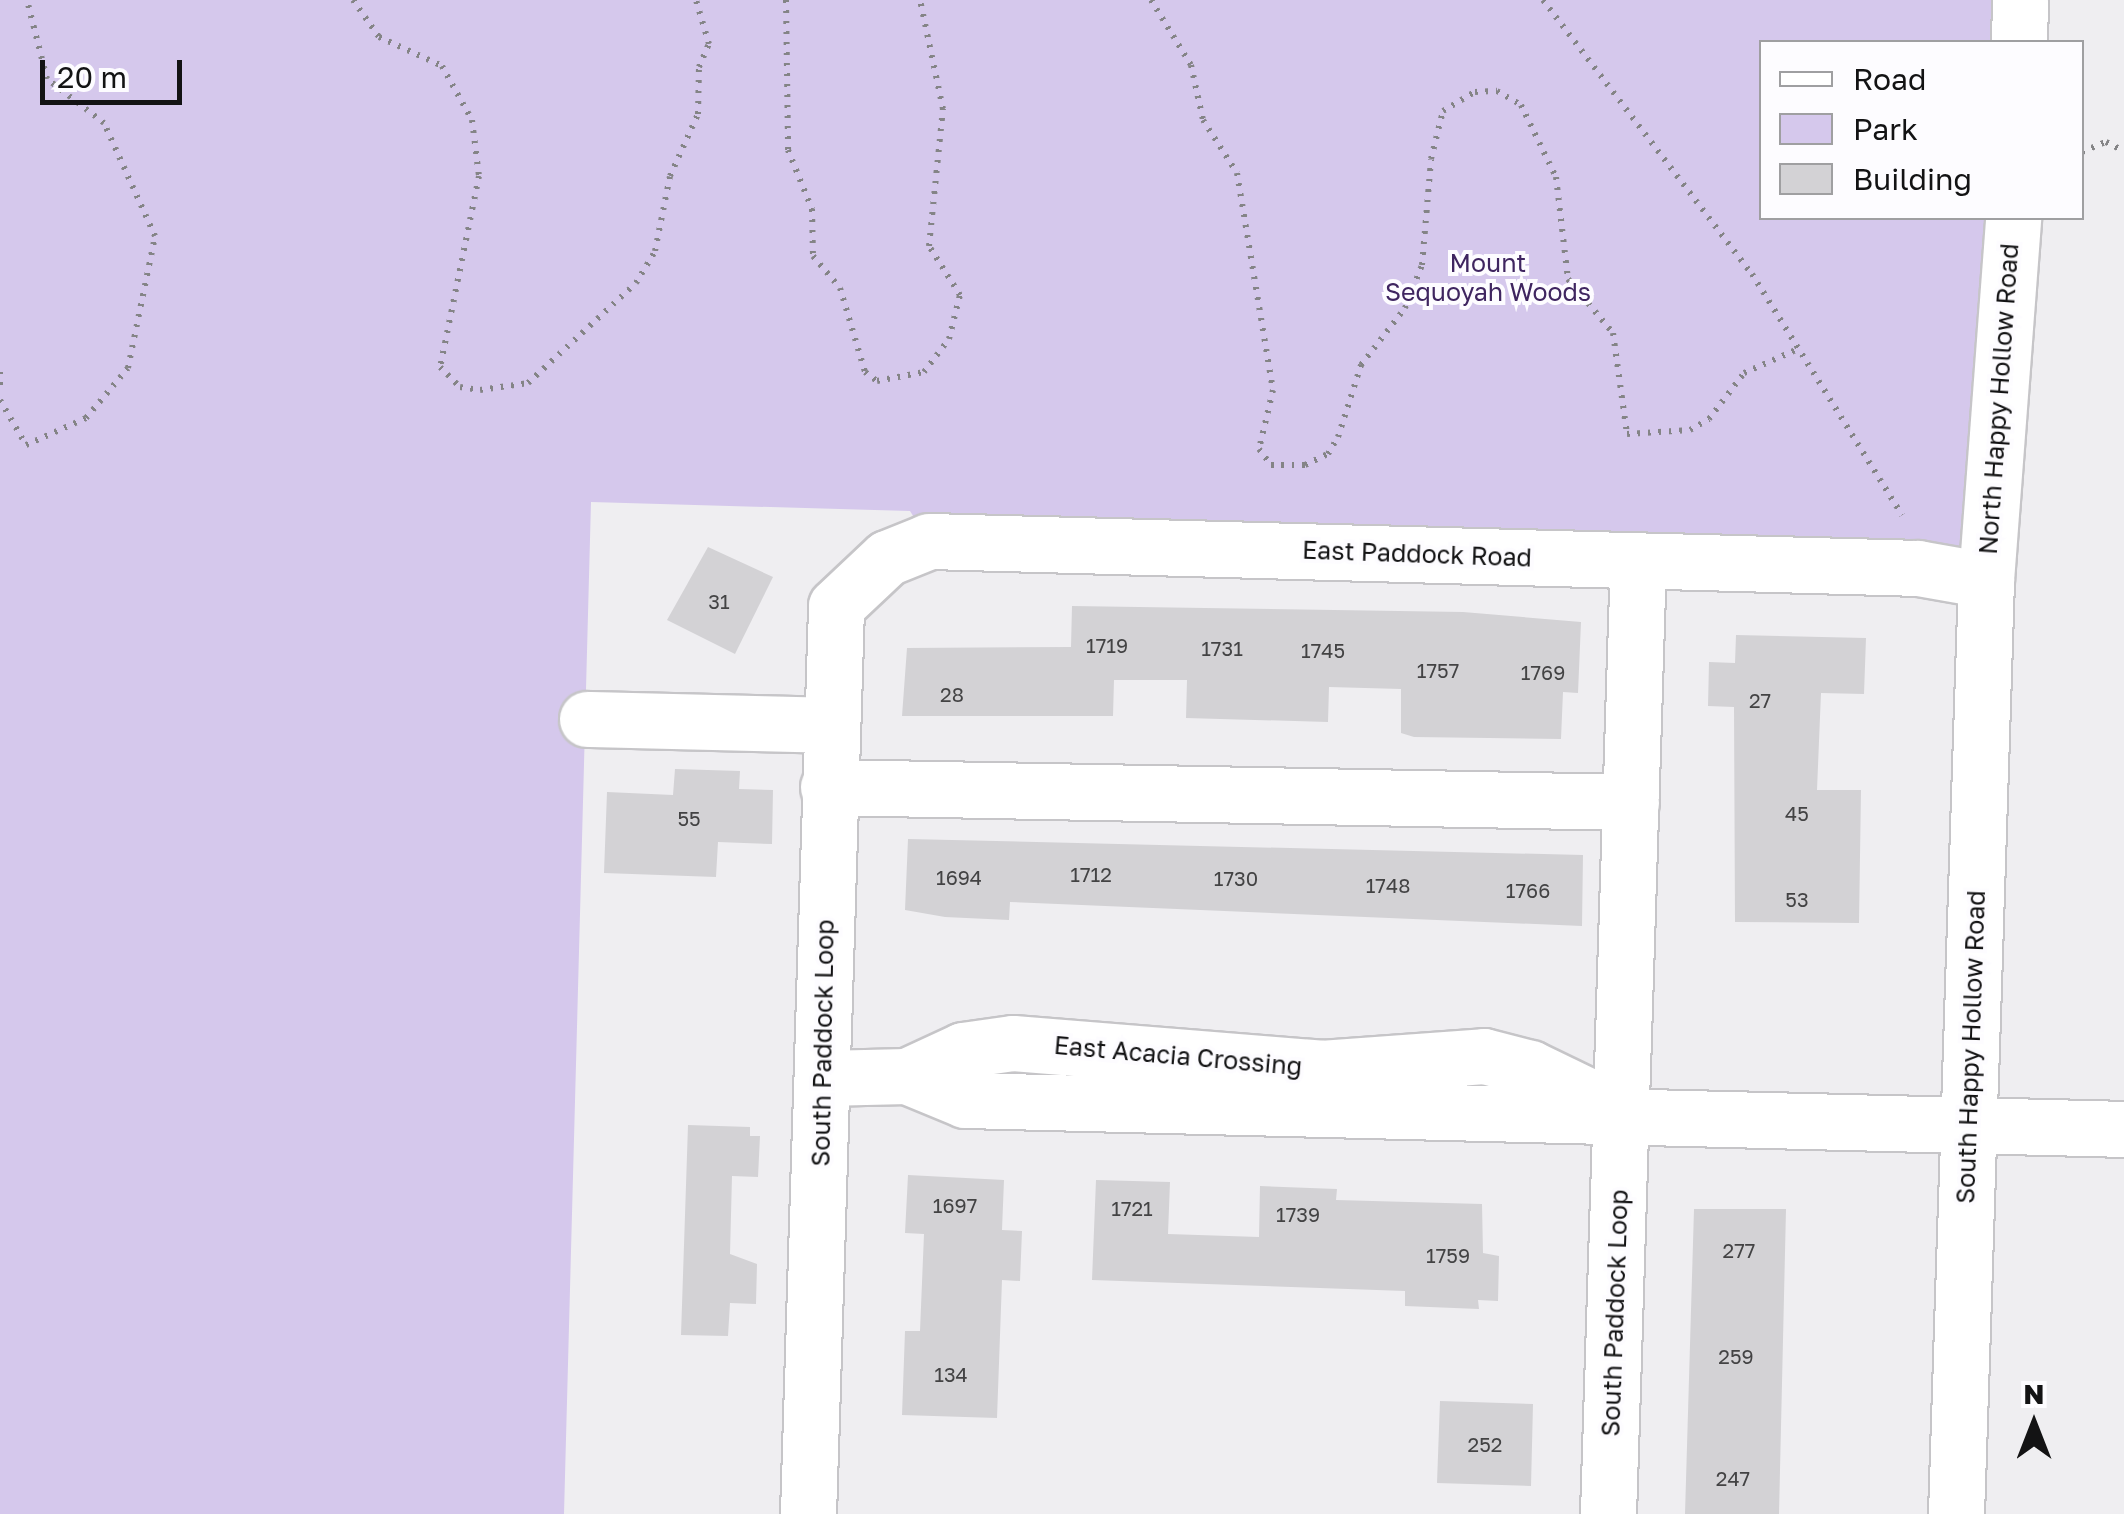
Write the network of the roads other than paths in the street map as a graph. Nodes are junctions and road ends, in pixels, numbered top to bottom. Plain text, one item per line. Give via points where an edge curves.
1 (2020, 0) edge
2 (2019, 40) edge
3 (2013, 220) edge
4 (1638, 560) junction
5 (1986, 580) junction
6 (860, 582) joint
7 (587, 719) dead end
8 (829, 725) junction
9 (828, 787) junction
10 (1631, 802) junction
11 (823, 1078) junction
12 (1622, 1113) junction
13 (1968, 1122) junction
14 (2124, 1129) edge
15 (808, 1514) edge
16 (1608, 1514) edge
17 (1956, 1514) edge

1 - 2 street
3 - 5 street, North Happy Hollow Road
4 - 5 street, East Paddock Road via 1918,568
4 - 6 street, East Paddock Road via 929,540 887,558
4 - 10 street, South Paddock Loop
5 - 13 street, South Happy Hollow Road
6 - 8 street, South Paddock Loop via 836,606
7 - 8 street
8 - 9 street, South Paddock Loop
9 - 10 street
9 - 11 street, South Paddock Loop
10 - 12 street, South Paddock Loop
11 - 12 street, East Acacia Crossing via 907,1076 965,1100 1518,1119
11 - 15 street, South Paddock Loop
12 - 13 street, East Acacia Crossing
12 - 16 street, South Paddock Loop
13 - 14 street, East Acacia Crossing
13 - 17 street, South Happy Hollow Road

